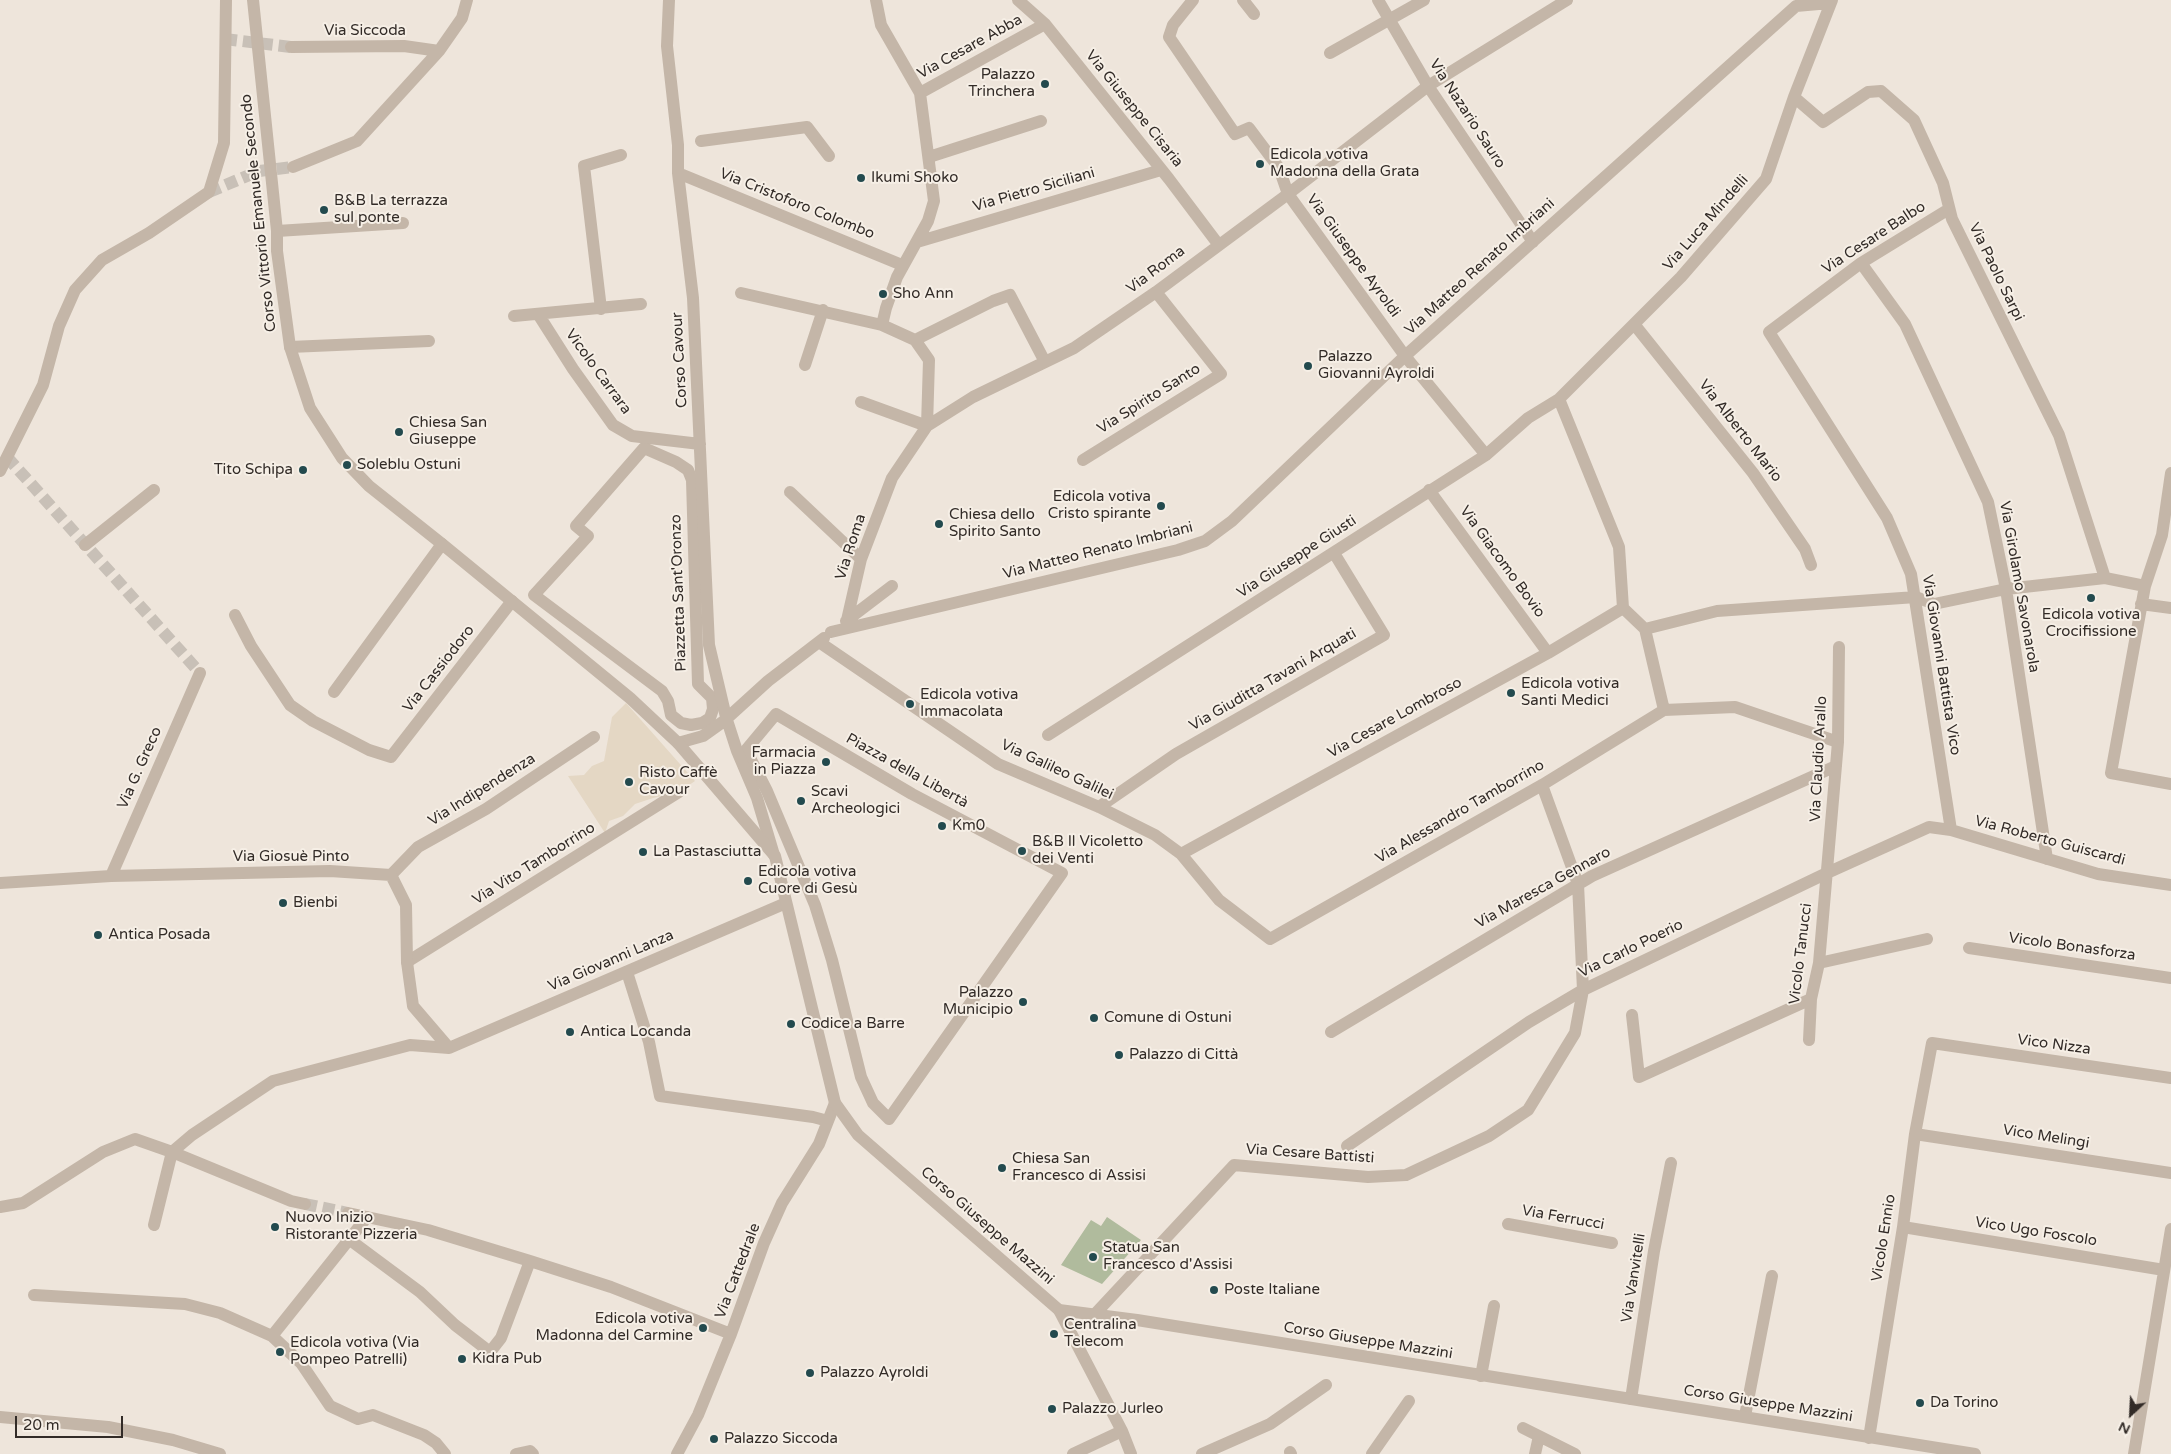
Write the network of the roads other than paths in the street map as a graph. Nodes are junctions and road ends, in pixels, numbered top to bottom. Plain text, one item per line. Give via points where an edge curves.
1 (226, 0) edge
2 (253, 0) edge
3 (468, 0) edge
4 (669, 0) edge
5 (876, 0) edge
6 (1018, 0) edge
7 (1193, 0) edge
8 (1243, 0) edge
9 (1378, 0) edge
10 (1424, 0) edge
11 (1567, 0) edge
12 (1831, 2) edge
13 (1254, 14) dead end
14 (1389, 21) junction
15 (1045, 24) junction
16 (291, 47) tunnel mouth
17 (439, 51) junction
18 (1330, 53) dead end
19 (1428, 86) junction
20 (920, 93) junction
21 (1794, 97) junction
22 (1041, 121) dead end
23 (701, 141) dead end
24 (621, 155) dead end
25 (829, 156) dead end
26 (928, 156) junction
27 (293, 167) tunnel mouth
28 (1161, 170) junction
29 (678, 173) junction
30 (1288, 194) junction
31 (1949, 209) junction
32 (403, 223) dead end
33 (277, 231) junction
34 (917, 242) junction
35 (1533, 242) junction
36 (1218, 244) junction
37 (1861, 262) junction
38 (902, 265) junction
39 (1156, 292) junction
40 (741, 293) dead end
41 (641, 304) dead end
42 (601, 309) junction
43 (823, 310) junction
44 (538, 314) junction
45 (514, 316) dead end
46 (1634, 324) junction
47 (882, 325) junction
48 (1769, 332) joint
49 (914, 340) junction
50 (429, 341) dead end
51 (290, 347) junction
52 (1405, 356) junction
53 (1045, 362) junction
54 (805, 365) dead end
55 (1559, 399) junction
56 (861, 402) dead end
57 (927, 426) junction
58 (700, 444) junction
59 (644, 448) joint
60 (1486, 455) junction
61 (1083, 460) dead end
62 (0, 471) edge
63 (2171, 473) edge
64 (154, 490) dead end
65 (1429, 490) junction
66 (790, 492) dead end
67 (442, 544) junction
68 (85, 545) dead end
69 (1334, 553) junction
70 (861, 559) junction
71 (1811, 565) dead end
72 (2105, 578) junction
73 (892, 586) dead end
74 (2145, 586) junction
75 (2006, 589) junction
76 (1916, 597) junction
77 (512, 600) junction
78 (2141, 604) junction
79 (1624, 608) junction
80 (2171, 608) edge
81 (235, 615) dead end
82 (847, 620) junction
83 (1645, 629) junction
84 (831, 632) junction
85 (819, 642) junction
86 (1839, 647) dead end
87 (1548, 652) junction
88 (200, 673) dead end
89 (334, 692) dead end
90 (1664, 710) junction
91 (726, 717) junction
92 (1048, 736) dead end
93 (594, 737) dead end
94 (1838, 742) junction
95 (678, 743) junction
96 (1836, 766) junction
97 (2171, 784) edge
98 (1542, 785) junction
99 (679, 792) dead end
100 (1099, 807) junction
101 (1951, 830) junction
102 (1182, 854) junction
103 (774, 856) junction
104 (2047, 859) junction
105 (1827, 873) junction
106 (391, 875) junction
107 (110, 876) junction
108 (0, 883) edge
109 (1578, 884) junction
110 (2171, 885) edge
111 (786, 903) junction
112 (1270, 939) joint
113 (1927, 939) dead end
114 (1969, 948) dead end
115 (407, 962) junction
116 (1819, 963) junction
117 (627, 972) junction
118 (2171, 978) edge
119 (1583, 990) junction
120 (1811, 999) junction
121 (1632, 1015) dead end
122 (1331, 1032) dead end
123 (1809, 1040) dead end
124 (1932, 1043) joint
125 (449, 1048) junction
126 (861, 1077) joint
127 (2171, 1078) edge
128 (835, 1103) junction
129 (828, 1121) junction
130 (1915, 1134) junction
131 (1347, 1146) dead end
132 (172, 1152) junction
133 (1671, 1163) dead end
134 (2171, 1173) edge
135 (306, 1204) tunnel mouth
136 (0, 1207) edge
137 (348, 1213) tunnel mouth
138 (367, 1217) junction
139 (1508, 1224) dead end
140 (154, 1225) dead end
141 (1903, 1227) junction
142 (2171, 1229) edge
143 (350, 1240) junction
144 (1612, 1243) dead end
145 (530, 1261) junction
146 (2164, 1270) junction
147 (1772, 1276) dead end
148 (34, 1295) dead end
149 (1494, 1306) dead end
150 (1058, 1310) junction
151 (1095, 1314) junction
152 (731, 1334) junction
153 (272, 1336) junction
154 (1481, 1376) junction
155 (1326, 1384) dead end
156 (1631, 1398) junction
157 (1409, 1401) dead end
158 (1745, 1416) junction
159 (0, 1417) edge
160 (1523, 1428) dead end
161 (1122, 1431) junction
162 (1539, 1436) junction
163 (1869, 1438) junction
164 (220, 1454) edge
165 (445, 1454) edge
166 (516, 1454) edge
167 (533, 1454) edge
168 (677, 1454) edge
169 (1073, 1454) edge
170 (1131, 1454) edge
171 (1202, 1454) edge
172 (1372, 1454) edge
173 (1535, 1454) edge
174 (1575, 1454) edge
175 (1975, 1454) edge
176 (2134, 1454) edge

1 - 62 street via 224,143 209,192 102,260 75,290 59,326 43,385
2 - 33 street, Corso Vittorio Emanuele Secondo
3 - 17 street via 462,18
4 - 29 street, Corso Cavour via 667,46
5 - 20 street via 881,25
6 - 15 street, Via Giuseppe Cisaria
7 - 30 street, Via Giuseppe Ayroldi via 1173,25 1169,37 1235,134 1249,128 1279,168
8 - 13 street
9 - 14 street, Via Nazario Sauro
10 - 14 street
11 - 19 street, Via Roma
12 - 21 street, Via Luca Mindelli
12 - 35 street, Via Matteo Renato Imbriani via 1796,6
14 - 18 street
14 - 19 street, Via Nazario Sauro
15 - 20 street, Via Cesare Abba
15 - 28 street, Via Giuseppe Cisaria
16 - 17 street, Via Siccoda via 404,46
17 - 27 street via 357,141
19 - 30 street, Via Roma
19 - 35 street, Via Nazario Sauro
20 - 26 street, Via Cesare Abba
21 - 31 street, Via Paolo Sarpi via 1823,122 1868,92 1881,90 1914,120 1943,183
21 - 46 street, Via Luca Mindelli via 1766,179 1681,277
22 - 26 street
23 - 25 street via 807,127
24 - 42 street via 584,166
26 - 34 street, Via Cesare Abba via 934,201
28 - 34 street, Via Pietro Siciliani
28 - 36 street, Via Giuseppe Cisaria
29 - 38 street, Via Cristoforo Colombo
29 - 58 street, Corso Cavour via 693,298
30 - 36 street, Via Roma
30 - 52 street, Via Giuseppe Ayroldi
31 - 37 street, Via Cesare Balbo
31 - 72 street, Via Paolo Sarpi via 2059,435
32 - 33 street
33 - 51 street, Corso Vittorio Emanuele Secondo
34 - 38 street, Via Cesare Abba
35 - 52 street, Via Matteo Renato Imbriani
36 - 39 street, Via Roma
37 - 48 street, Via Cesare Balbo
37 - 75 street, Via Girolamo Savonarola via 1904,324 1974,470 1988,502
38 - 47 street, Via Cesare Abba
39 - 53 street, Via Roma via 1074,348
39 - 61 street, Via Spirito Santo via 1220,374
40 - 43 street
41 - 42 street
42 - 44 street
43 - 47 street
43 - 54 street
44 - 45 street
44 - 58 street, Vicolo Carrara via 613,425 632,436
46 - 55 street, Via Luca Mindelli
46 - 71 street, Via Alberto Mario via 1753,473 1806,549
47 - 49 street
48 - 76 street, Via Giovanni Battista Vico via 1887,518 1911,574
49 - 53 street via 1010,294
49 - 57 street via 929,360
50 - 51 street
51 - 67 street, Corso Vittorio Emanuele Secondo via 310,408 342,458 369,486
52 - 60 street, Via Giuseppe Ayroldi
52 - 84 street, Via Matteo Renato Imbriani via 1232,522 1205,541
53 - 57 street, Via Roma via 973,397
55 - 60 street, Via Giuseppe Giusti via 1528,418
55 - 79 street via 1619,547
56 - 57 street
57 - 70 street, Via Roma via 892,478
58 - 91 street, Corso Cavour via 709,645
59 - 59 street, Piazzetta Sant'Oronzo via 676,462 688,470 692,480 698,684 712,698 713,709 710,718 702,723 681,723 671,715 662,691 534,595 588,536 576,526
60 - 65 street, Via Giuseppe Giusti
63 - 74 street via 2162,535
64 - 68 street
65 - 69 street, Via Giuseppe Giusti
65 - 87 street, Via Giacomo Bovio
66 - 70 street
67 - 77 street, Corso Vittorio Emanuele Secondo
67 - 89 street
69 - 92 street, Via Giuseppe Giusti
69 - 100 street, Via Giuditta Tavani Arquati via 1384,634 1176,754
70 - 82 street, Via Roma
72 - 74 street
72 - 75 street
73 - 82 street
74 - 78 street
75 - 76 street via 1934,604
75 - 104 street, Via Girolamo Savonarola
76 - 83 street via 1718,611
76 - 101 street, Via Giovanni Battista Vico
77 - 81 street, Via Cassiodoro via 391,756 369,750 313,721 290,705 251,646
77 - 95 street via 630,698
78 - 80 street
78 - 97 street via 2111,773
79 - 83 street
79 - 87 street, Via Cesare Lombroso
82 - 84 street
83 - 90 street
84 - 85 street
85 - 91 street
85 - 100 street, Via Galileo Galilei via 998,764
86 - 94 street, Via Claudio Arallo
87 - 102 street, Via Cesare Lombroso
88 - 107 street, Via G. Greco
90 - 94 street via 1735,707
90 - 98 street, Via Alessandro Tamborrino
91 - 95 street via 703,736
91 - 103 street, Corso Cavour via 757,798
93 - 106 street, Via Indipendenza via 470,819 418,847
94 - 96 street, Via Claudio Arallo
95 - 103 street
96 - 105 street, Via Claudio Arallo
96 - 109 street, Via Maresca Gennaro
98 - 109 street
98 - 112 street, Via Alessandro Tamborrino
99 - 115 street, Via Vito Tamborrino
100 - 102 street, Via Galileo Galilei via 1155,835
101 - 104 street, Via Roberto Guiscardi
101 - 105 street, Via Carlo Poerio via 1928,827
102 - 112 street, Via Galileo Galilei via 1219,900
103 - 111 street
104 - 110 street, Via Roberto Guiscardi via 2098,874
105 - 116 street, Vicolo Tanucci
105 - 119 street, Via Carlo Poerio
106 - 107 street, Via Giosuè Pinto via 330,871
106 - 115 street via 406,906
107 - 108 street, Via Giosuè Pinto
109 - 119 street
109 - 122 street, Via Maresca Gennaro
111 - 117 street, Via Giovanni Lanza
111 - 128 street
113 - 116 street
114 - 118 street, Vicolo Bonasforza
115 - 125 street via 413,1006
116 - 120 street, Vicolo Tanucci
117 - 125 street, Via Giovanni Lanza
117 - 129 street via 649,1042 660,1096
119 - 131 street, Via Carlo Poerio via 1529,1022
119 - 151 street, Via Cesare Battisti via 1575,1033 1528,1110 1489,1136 1406,1175 1368,1177 1234,1165
120 - 121 street via 1639,1077
120 - 123 street, Vicolo Tanucci
124 - 127 street, Vico Nizza
124 - 130 street, Vicolo Ennio
125 - 132 street via 410,1045 273,1081
126 - 126 street, Piazza della Libertà via 873,1103 889,1119 1062,873 912,794 776,714 746,750 767,791 815,905
128 - 129 street, Via Cattedrale
128 - 150 street, Corso Giuseppe Mazzini via 858,1134
129 - 152 street, Via Cattedrale via 820,1144 782,1203
130 - 134 street, Vico Melingi
130 - 141 street, Vicolo Ennio
132 - 135 street via 291,1201
132 - 136 street via 135,1139 102,1152 22,1203
132 - 140 street
133 - 156 street, Via Vanvitelli
137 - 138 street
138 - 143 street
138 - 145 street via 428,1230
139 - 144 street, Via Ferrucci
141 - 146 street, Vico Ugo Foscolo
141 - 163 street, Vicolo Ennio
142 - 146 street
143 - 145 street via 420,1292 490,1352 501,1338
143 - 153 street
145 - 152 street via 610,1287
146 - 176 street
147 - 158 street
148 - 153 street via 185,1304 220,1313
149 - 154 street
150 - 151 street, Corso Giuseppe Mazzini
150 - 161 street
151 - 154 street, Corso Giuseppe Mazzini
152 - 168 street, Via Cattedrale via 698,1415
153 - 165 street via 301,1363 330,1406 358,1419 373,1415 424,1436
154 - 156 street, Corso Giuseppe Mazzini
155 - 171 street via 1270,1424
156 - 158 street, Corso Giuseppe Mazzini
157 - 172 street
158 - 163 street, Corso Giuseppe Mazzini
159 - 164 street via 108,1427 173,1440
160 - 162 street
161 - 169 street
161 - 170 street
162 - 173 street
162 - 174 street
163 - 175 street, Corso Giuseppe Mazzini
166 - 167 street via 530,1451

